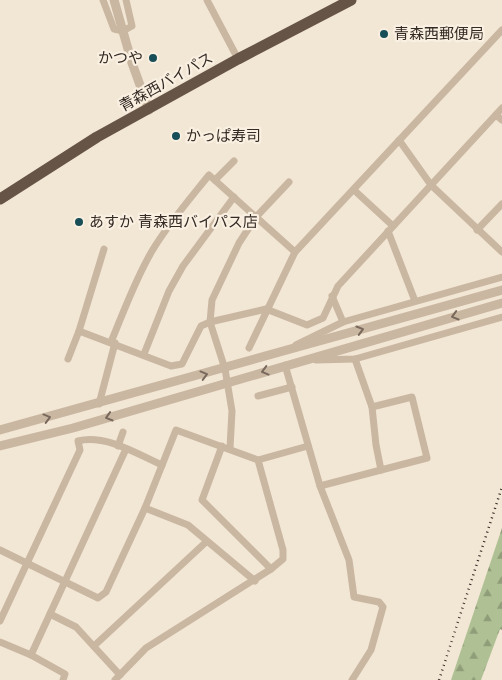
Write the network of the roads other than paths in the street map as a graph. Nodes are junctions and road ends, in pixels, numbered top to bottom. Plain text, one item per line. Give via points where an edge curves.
1 (103, 0) edge
2 (114, 0) edge
3 (126, 0) edge
4 (207, 0) edge
5 (351, 0) edge
6 (502, 30) edge
7 (123, 32) junction
8 (238, 59) junction
9 (502, 108) edge
10 (149, 110) junction
11 (496, 115) junction
12 (502, 120) edge
13 (399, 140) junction
14 (234, 161) dead end
15 (215, 180) junction
16 (289, 182) dead end
17 (431, 185) junction
18 (354, 190) junction
19 (234, 197) junction
20 (0, 199) edge
21 (502, 204) edge
22 (256, 217) junction
23 (390, 229) junction
24 (478, 230) junction
25 (104, 249) dead end
26 (295, 252) junction
27 (502, 252) edge
28 (502, 276) edge
29 (502, 290) edge
30 (332, 296) junction
31 (415, 301) junction
32 (502, 303) edge
33 (266, 309) junction
34 (502, 317) edge
35 (210, 322) junction
36 (343, 322) junction
37 (79, 331) junction
38 (113, 343) junction
39 (249, 348) dead end
40 (287, 351) junction
41 (144, 354) junction
42 (68, 359) dead end
43 (355, 359) junction
44 (305, 360) junction
45 (285, 365) junction
46 (225, 369) junction
47 (228, 381) junction
48 (292, 387) junction
49 (258, 396) dead end
50 (99, 404) junction
51 (372, 407) junction
52 (73, 428) junction
53 (0, 430) edge
54 (123, 432) dead end
55 (78, 441) junction
56 (0, 446) edge
57 (118, 446) junction
58 (308, 446) junction
59 (226, 447) junction
60 (126, 449) junction
61 (258, 460) junction
62 (162, 465) junction
63 (381, 470) junction
64 (320, 486) junction
65 (145, 508) junction
66 (206, 542) junction
67 (0, 550) edge
68 (27, 563) junction
69 (271, 569) junction
70 (66, 582) junction
71 (254, 582) junction
72 (50, 614) junction
73 (0, 621) edge
74 (0, 642) edge
75 (94, 646) junction
76 (31, 655) junction
77 (118, 677) edge
78 (63, 680) edge
79 (352, 680) edge

1 - 7 street via 114,29
2 - 7 street
3 - 7 street via 132,26
4 - 8 street
5 - 8 highway, 青森西バイパス
6 - 13 street
7 - 10 street
8 - 10 highway, 青森西バイパス
9 - 11 street
10 - 20 highway, 青森西バイパス via 97,137
11 - 12 street
11 - 17 street
13 - 17 street
13 - 18 street
14 - 15 street
15 - 19 street
15 - 38 street via 209,175 168,226 141,271
16 - 22 street
17 - 23 street
17 - 24 street
18 - 23 street
18 - 26 street
19 - 22 street
19 - 41 street via 183,266 161,309
21 - 24 street
22 - 26 street
22 - 35 street via 212,300
23 - 30 street
23 - 31 street
24 - 27 street
25 - 37 street
26 - 33 street
28 - 31 street
40 -> 29 street
30 - 33 street via 322,318 307,325
30 - 36 street
31 - 36 street
32 -> 44 street
33 - 35 street
33 - 39 street
34 - 43 street
35 - 41 street via 201,326 182,364 171,366
35 - 46 street
36 - 40 street
37 - 38 street
37 - 42 street
38 - 41 street
38 - 50 street
40 - 46 street
43 - 44 street
43 - 51 street
44 - 45 street
45 -> 47 street
45 - 48 street
46 - 47 street
50 -> 46 street
47 -> 52 street
47 - 59 street via 232,411
48 - 49 street
48 - 58 street
53 -> 50 street
51 - 63 street
51 - 63 street via 412,397 427,458
52 - 55 street
52 - 56 street
54 - 57 street
55 - 57 street via 91,438
55 - 68 street via 80,450
57 - 60 street
58 - 61 street
58 - 64 street
59 - 61 street
59 - 62 street via 176,430
59 - 69 street via 202,500
60 - 62 street
60 - 70 street
61 - 69 street via 283,550 283,559
62 - 65 street
63 - 64 street
64 - 79 street via 349,560 354,596 379,602 382,607 371,650
65 - 66 street via 188,525
65 - 70 street via 106,592 98,598
66 - 71 street
66 - 75 street
67 - 68 street
68 - 70 street
68 - 73 street
69 - 71 street
70 - 72 street
71 - 77 street via 146,648
72 - 75 street via 76,627
72 - 76 street
74 - 76 street
75 - 77 street
76 - 78 street via 65,674

